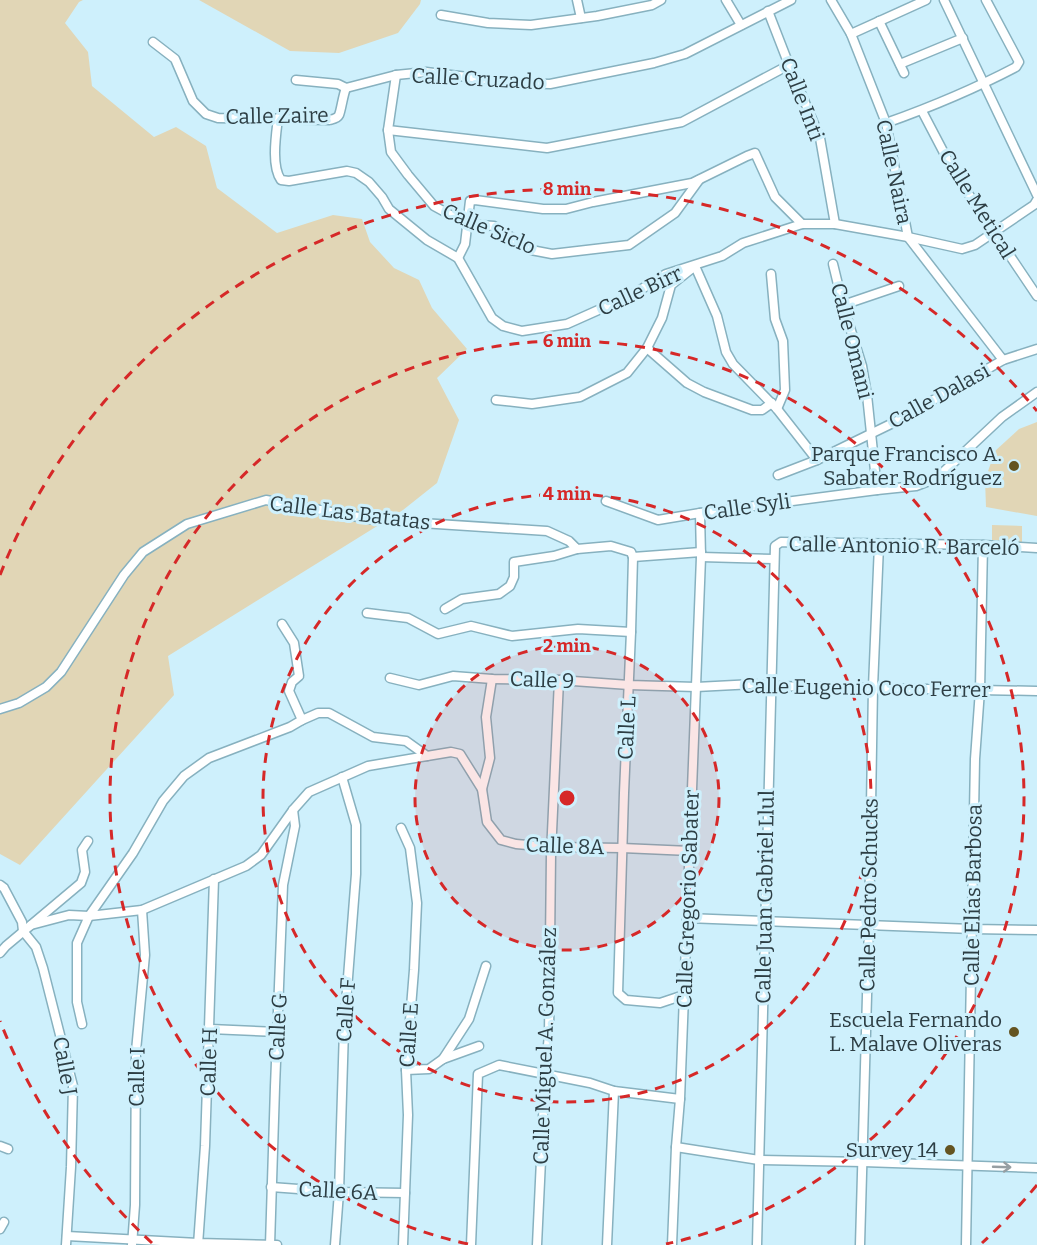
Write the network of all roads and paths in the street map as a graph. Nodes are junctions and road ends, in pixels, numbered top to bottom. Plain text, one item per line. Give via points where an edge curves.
1 (578, 0) edge
2 (661, 0) edge
3 (726, 0) edge
4 (791, 0) edge
5 (831, 0) edge
6 (926, 0) edge
7 (944, 0) edge
8 (986, 0) edge
9 (768, 11) junction
10 (441, 15) dead end
11 (581, 18) junction
12 (879, 21) junction
13 (741, 25) junction
14 (851, 34) junction
15 (963, 38) junction
16 (153, 42) dead end
17 (900, 64) junction
18 (789, 65) junction
19 (904, 73) dead end
20 (396, 75) junction
21 (296, 80) dead end
22 (985, 83) junction
23 (346, 88) junction
24 (922, 111) junction
25 (278, 118) junction
26 (886, 123) junction
27 (388, 130) junction
28 (699, 180) junction
29 (1037, 195) edge
30 (1037, 200) edge
31 (467, 224) junction
32 (802, 224) junction
33 (835, 224) junction
34 (993, 233) junction
35 (908, 237) junction
36 (458, 258) junction
37 (833, 264) dead end
38 (695, 266) junction
39 (771, 274) dead end
40 (899, 286) dead end
41 (1037, 296) edge
42 (843, 305) junction
43 (647, 348) junction
44 (1037, 349) edge
45 (1003, 360) junction
46 (1037, 392) edge
47 (496, 400) dead end
48 (774, 406) junction
49 (872, 433) junction
50 (818, 460) junction
51 (778, 475) dead end
52 (877, 490) junction
53 (606, 501) dead end
54 (700, 513) junction
55 (879, 545) junction
56 (983, 545) junction
57 (1037, 548) edge
58 (577, 549) junction
59 (701, 554) junction
60 (774, 554) junction
61 (633, 557) junction
62 (445, 609) dead end
63 (368, 613) dead end
64 (282, 624) dead end
65 (631, 632) junction
66 (390, 678) dead end
67 (492, 679) junction
68 (559, 680) junction
69 (629, 685) junction
70 (771, 686) junction
71 (696, 687) junction
72 (873, 687) junction
73 (980, 690) junction
74 (1037, 691) edge
75 (0, 709) edge
76 (302, 720) junction
77 (427, 756) junction
78 (342, 777) junction
79 (482, 789) junction
80 (293, 810) junction
81 (401, 828) dead end
82 (88, 842) dead end
83 (551, 847) junction
84 (622, 848) junction
85 (690, 851) junction
86 (214, 879) junction
87 (0, 885) edge
88 (142, 910) junction
89 (88, 915) junction
90 (687, 918) junction
91 (765, 922) junction
92 (869, 925) junction
93 (27, 928) junction
94 (972, 929) junction
95 (1037, 930) edge
96 (0, 953) edge
97 (486, 966) dead end
98 (684, 995) junction
99 (82, 1024) dead end
100 (210, 1029) junction
101 (278, 1032) junction
102 (479, 1046) dead end
103 (443, 1059) junction
104 (406, 1070) junction
105 (545, 1075) junction
106 (614, 1090) junction
107 (680, 1099) junction
108 (676, 1147) junction
109 (759, 1161) junction
110 (863, 1162) junction
111 (968, 1166) junction
112 (1037, 1168) edge
113 (271, 1187) junction
114 (339, 1192) junction
115 (405, 1193) junction
116 (66, 1241) edge
117 (132, 1242) edge
118 (198, 1244) edge
119 (270, 1245) edge
120 (277, 1245) edge
121 (335, 1245) edge
122 (403, 1245) edge
123 (471, 1245) edge
124 (537, 1245) edge
125 (607, 1245) edge
126 (672, 1245) edge
127 (757, 1245) edge
128 (860, 1245) edge
129 (966, 1245) edge

1 - 11 street
2 - 11 street
3 - 13 street
4 - 9 street, Calle Cruzado
5 - 14 street, Calle Naira
6 - 12 street
7 - 15 street
8 - 22 street via 1018,62 1016,68
9 - 13 street, Calle Cruzado
9 - 18 street, Calle Inti
10 - 11 street via 531,25
12 - 14 street
12 - 17 street
13 - 20 street, Calle Cruzado via 685,54 550,84 426,72
14 - 26 street, Calle Naira
15 - 17 street
15 - 22 street
16 - 25 street, Calle Zaire via 175,59 193,101 206,114 219,118
17 - 19 street
18 - 27 street via 682,122 547,148
18 - 33 street, Calle Inti via 820,138
20 - 23 street, Calle Cruzado
20 - 27 street, Calle Siclo
21 - 23 street, Calle Cruzado
22 - 24 street
22 - 29 street
23 - 25 street, Calle Zaire via 336,118
24 - 26 street
24 - 34 street, Calle Metical via 955,174
25 - 36 street via 275,150 281,180 356,173 369,182 389,209 427,240
26 - 35 street, Calle Naira
27 - 31 street, Calle Siclo via 391,152 434,206
28 - 31 street via 566,209 475,200 470,201
28 - 31 street, Calle Siclo via 675,213 629,245 552,254 531,250 494,226
28 - 32 street via 754,153 776,196
30 - 34 street, Calle Birr
31 - 36 street via 465,244
32 - 33 street, Calle Birr
32 - 38 street, Calle Birr via 743,243
33 - 35 street, Calle Birr
34 - 35 street, Calle Birr via 975,246 962,249
34 - 41 street, Calle Metical
35 - 45 street, Calle Naira
36 - 38 street, Calle Birr via 492,318 522,331 567,324 632,295 666,274
37 - 42 street, Calle Omani
38 - 43 street via 671,285 662,318
38 - 48 street via 717,316 726,352
39 - 48 street via 775,319 783,341 785,390
40 - 42 street
42 - 49 street, Calle Omani via 862,366
43 - 47 street via 627,373 580,398 532,404
43 - 48 street via 687,383 704,392 752,410
44 - 45 street, Calle Dalasi
45 - 49 street, Calle Dalasi
46 - 52 street, Calle Syli via 1002,417 937,478 915,486
48 - 50 street
49 - 50 street, Calle Dalasi
49 - 52 street, Calle Omani
50 - 51 street, Calle Dalasi
52 - 54 street, Calle Syli
53 - 54 street, Calle Syli via 657,520
54 - 59 street, Calle Gregorio Sabater
55 - 56 street, Calle Antonio R. Barceló
55 - 60 street, Calle Antonio R. Barceló via 781,542 774,546
55 - 72 street, Calle Pedro Schucks
56 - 57 street, Calle Antonio R. Barceló
56 - 73 street, Calle Elías Barbosa
58 - 61 street via 611,546 632,552
58 - 62 street via 514,562 510,586 499,594 462,599
58 - 75 street, Calle Las Batatas via 548,531 375,520 266,500 187,524 143,552 124,574 61,672 19,704
59 - 60 street, Calle Antonio R. Barceló
59 - 61 street
59 - 71 street, Calle Gregorio Sabater
60 - 70 street, Calle Juan Gabriel Llul
61 - 65 street, Calle L
63 - 65 street via 408,618 438,634 471,626 512,636 578,629
64 - 76 street via 294,643 299,676 289,691
65 - 69 street, Calle L
66 - 67 street, Calle 9 via 419,685 453,676
67 - 68 street, Calle 9
67 - 79 street, Calle 8A via 486,717 490,758
68 - 69 street, Calle 9
68 - 83 street, Calle Miguel A. González
69 - 71 street, Calle 9
69 - 84 street, Calle L
70 - 71 street, Calle Eugenio Coco Ferrer
70 - 72 street, Calle Eugenio Coco Ferrer
70 - 91 street, Calle Juan Gabriel Llul
71 - 85 street, Calle Gregorio Sabater
72 - 73 street, Calle Eugenio Coco Ferrer
72 - 92 street, Calle Pedro Schucks
73 - 74 street, Calle Eugenio Coco Ferrer
73 - 94 street, Calle Elías Barbosa
76 - 77 street via 329,713 373,737 406,741
76 - 89 street via 209,758 184,776 163,801 133,853
77 - 78 street via 368,766
77 - 79 street via 460,754
78 - 80 street via 309,792
78 - 114 street, Calle F via 356,825 356,874 344,1029
79 - 83 street, Calle 8A via 487,822 501,840
80 - 86 street via 261,855
80 - 101 street, Calle G via 295,826 283,885
81 - 104 street, Calle E via 410,848 417,903
82 - 93 street via 82,850 85,872 81,883
83 - 84 street, Calle 8A
83 - 105 street, Calle Miguel A. González
84 - 85 street, Calle 8A
84 - 98 street, Calle L via 618,993 626,1000 660,1003
85 - 90 street, Calle Gregorio Sabater
86 - 88 street
86 - 100 street, Calle H
87 - 93 street, Calle J
88 - 89 street
88 - 117 street, Calle I via 145,955 136,1051
89 - 93 street via 69,915
89 - 99 street via 77,943 77,1002
90 - 91 street
90 - 98 street, Calle Gregorio Sabater
91 - 92 street
91 - 109 street, Calle Juan Gabriel Llul
92 - 94 street
92 - 110 street, Calle Pedro Schucks
93 - 96 street
93 - 116 street, Calle J via 43,968 73,1086
94 - 95 street
94 - 111 street, Calle Elías Barbosa
97 - 103 street via 469,1019
98 - 107 street, Calle Gregorio Sabater
100 - 101 street
100 - 118 street, Calle H
101 - 113 street, Calle G
102 - 103 street
103 - 104 street via 429,1069
104 - 115 street, Calle E
105 - 106 street
105 - 123 street via 498,1065 478,1074
105 - 124 street, Calle Miguel A. González
106 - 107 street
106 - 125 street
107 - 108 street, Calle Gregorio Sabater
108 - 109 street
108 - 126 street, Calle Gregorio Sabater
109 - 110 street
109 - 127 street, Calle Juan Gabriel Llul
110 - 111 street
110 - 128 street, Calle Pedro Schucks
111 -> 112 street
111 - 129 street, Calle Elías Barbosa
113 - 114 street, Calle 6A
113 - 119 street, Calle G
114 - 115 street, Calle 6A
114 - 121 street, Calle F
115 - 122 street, Calle E
116 - 117 street
117 - 118 street
118 - 119 street
119 - 120 street

